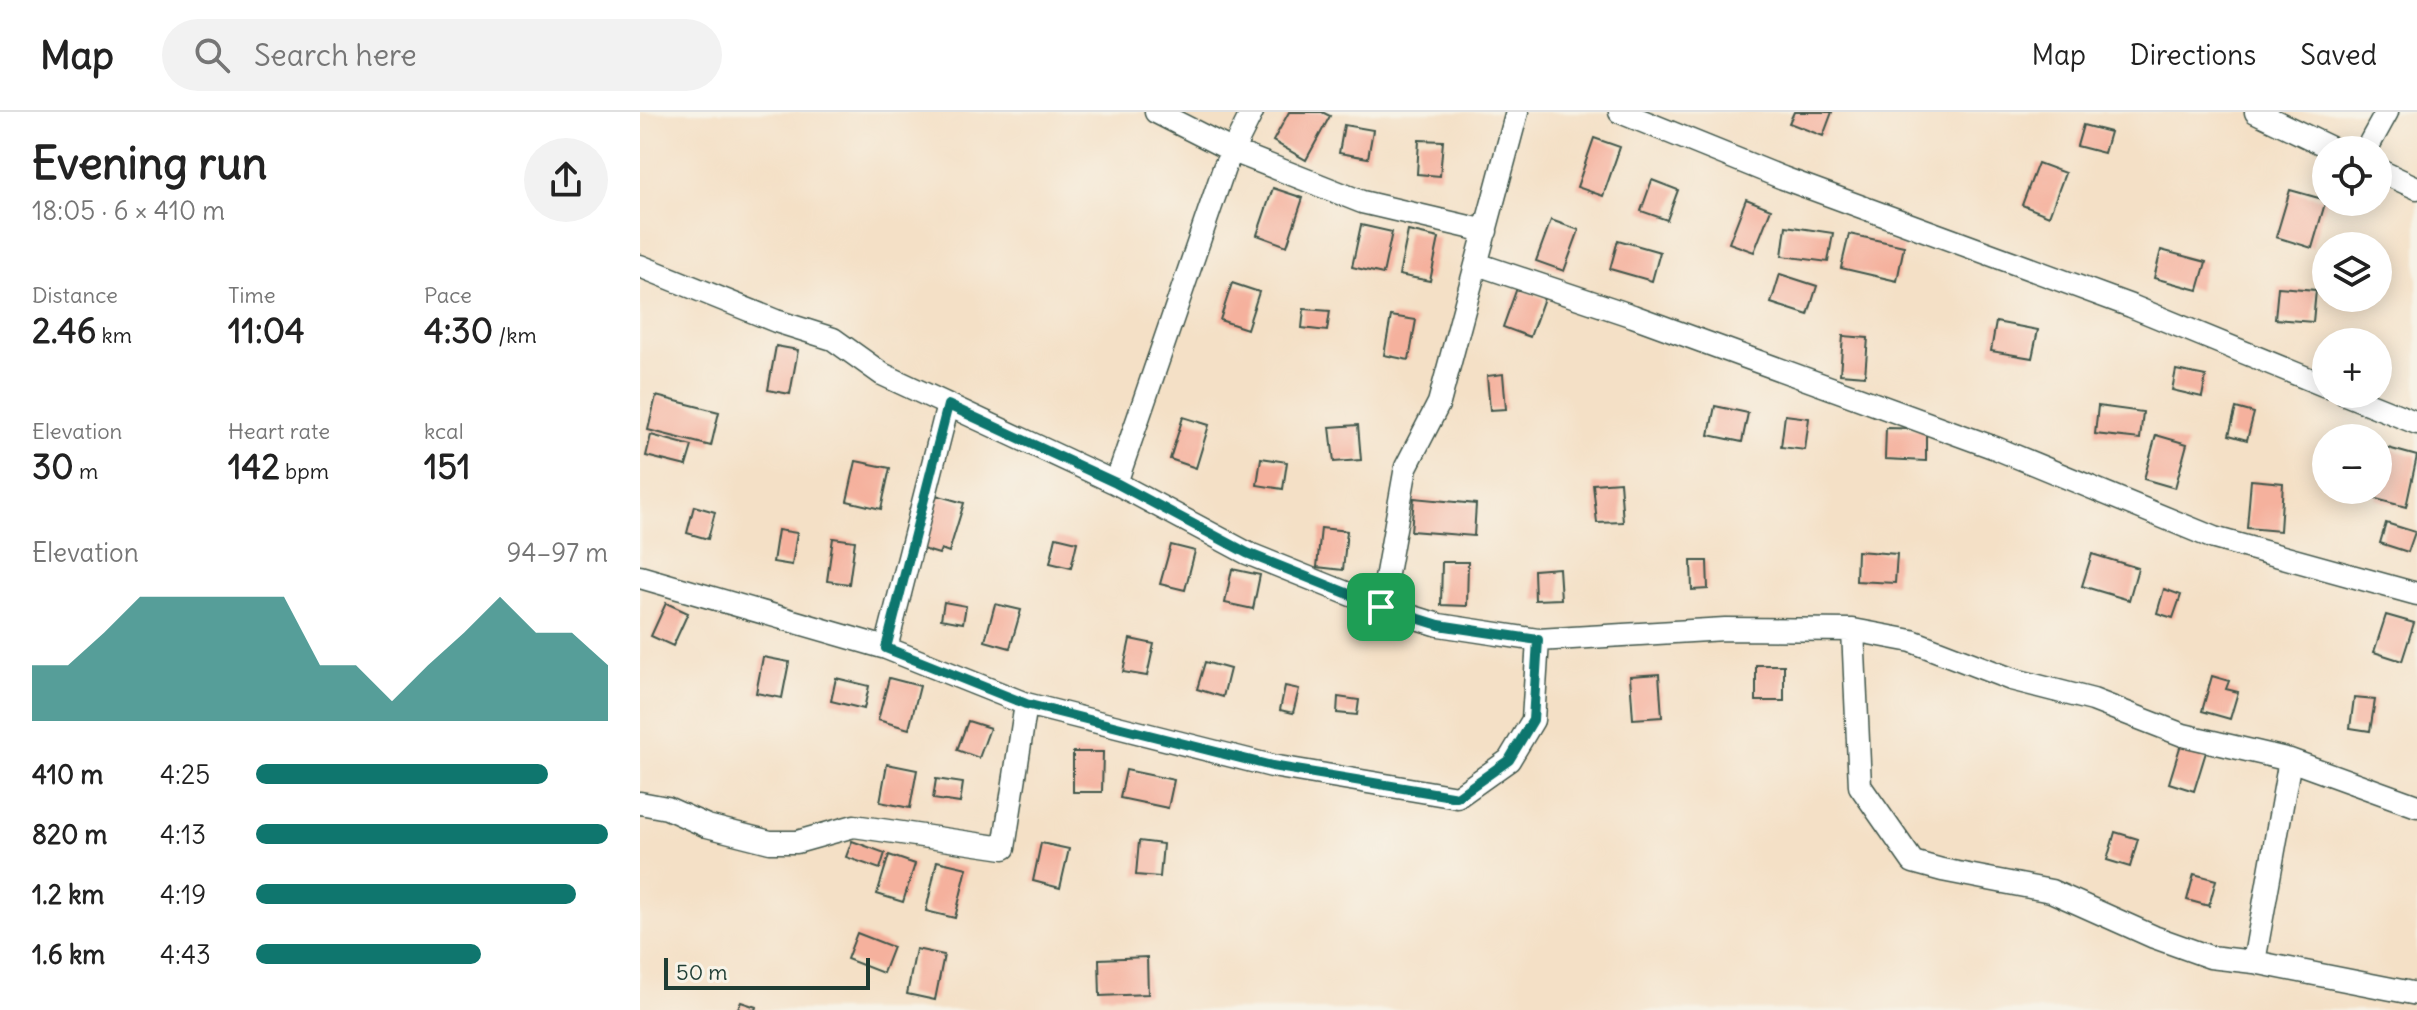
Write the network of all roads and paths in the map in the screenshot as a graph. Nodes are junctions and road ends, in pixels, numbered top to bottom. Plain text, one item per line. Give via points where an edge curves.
1 (1156, 112) edge
2 (1252, 112) edge
3 (1517, 112) edge
4 (1620, 112) edge
5 (2256, 112) edge
6 (2387, 112) edge
7 (2374, 136) edge
8 (2312, 139) edge
9 (1233, 151) junction
10 (2392, 176) edge
11 (2417, 188) edge
12 (1486, 231) junction
13 (1477, 264) junction
14 (640, 266) edge
15 (2312, 380) edge
16 (948, 405) junction
17 (2380, 408) edge
18 (2417, 423) edge
19 (1116, 483) junction
20 (640, 577) edge
21 (2417, 594) edge
22 (1381, 607) junction
23 (1853, 630) junction
24 (1538, 640) junction
25 (886, 648) junction
26 (1026, 704) junction
27 (2290, 760) junction
28 (640, 803) edge
29 (2417, 806) edge
30 (2254, 962) junction
31 (2417, 994) edge

1 - 9 street
2 - 9 street
3 - 12 street
4 - 15 street
5 - 8 street
6 - 7 street
9 - 12 street via 1362,202
9 - 19 street
10 - 11 street
12 - 13 street
13 - 21 street via 1998,449 2214,538
13 - 22 street via 1439,403 1406,467
14 - 16 street via 833,339 882,374
16 - 19 street
16 - 25 street
17 - 18 street
19 - 22 street via 1247,553
20 - 25 street
22 - 24 street via 1439,625
23 - 24 street via 1725,629
23 - 27 street via 1912,641 2183,735
23 - 30 street via 1860,786 1913,862 2051,891 2210,957
24 - 26 street via 1533,720 1509,760 1457,797 1272,766
25 - 26 street
26 - 28 street via 1004,848 854,826 797,842 770,842
27 - 29 street
27 - 30 street
30 - 31 street

